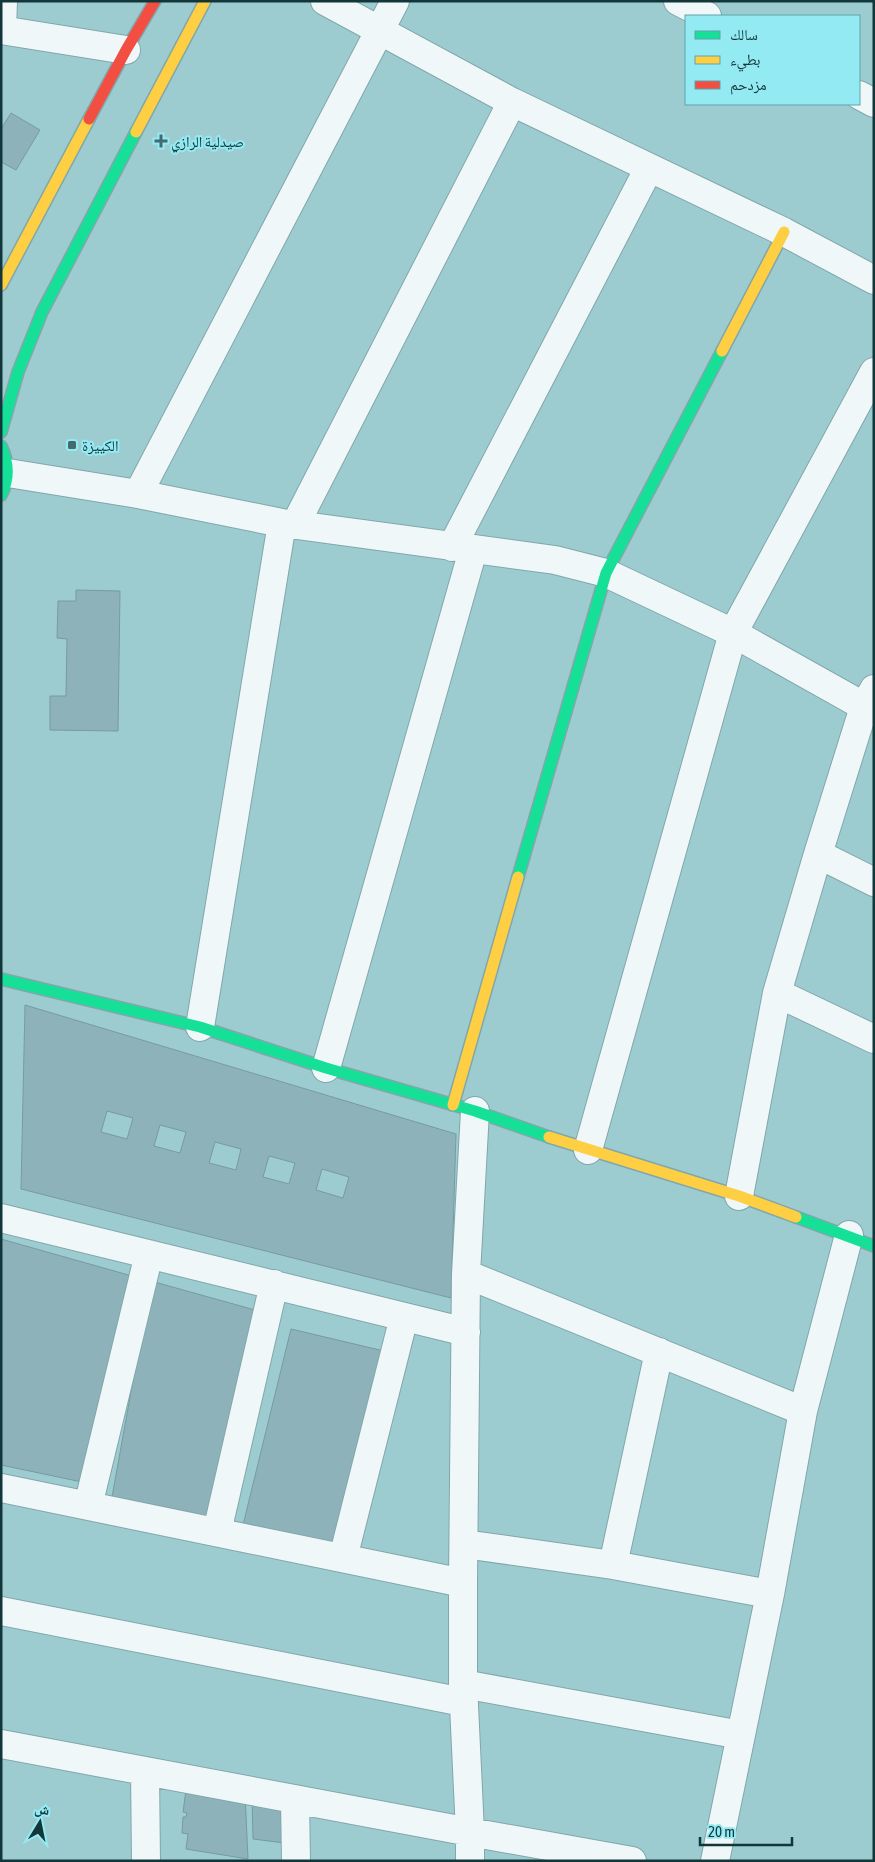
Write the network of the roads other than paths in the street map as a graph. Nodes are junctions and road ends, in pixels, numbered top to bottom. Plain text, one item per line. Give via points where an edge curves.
1 (3, 1) edge
2 (155, 1) edge
3 (205, 1) edge
4 (325, 1) edge
5 (394, 1) edge
6 (678, 1) edge
7 (705, 15) edge
8 (2, 30) edge
9 (379, 32) junction
10 (126, 50) junction
11 (860, 96) edge
12 (512, 102) junction
13 (874, 103) edge
14 (649, 168) junction
15 (784, 232) junction
16 (874, 280) edge
17 (1, 285) edge
18 (874, 372) edge
19 (1, 432) edge
20 (1, 446) edge
21 (5, 484) edge
22 (138, 494) junction
23 (288, 524) junction
24 (463, 549) junction
25 (606, 573) junction
26 (733, 633) junction
27 (870, 703) edge
28 (818, 854) junction
29 (874, 882) edge
30 (1, 979) edge
31 (777, 993) junction
32 (200, 1027) junction
33 (874, 1039) edge
34 (326, 1068) junction
35 (464, 1108) junction
36 (588, 1150) junction
37 (739, 1196) junction
38 (1, 1218) edge
39 (848, 1235) junction
40 (874, 1246) edge
41 (149, 1254) junction
42 (466, 1274) junction
43 (274, 1284) junction
44 (404, 1317) junction
45 (466, 1332) junction
46 (659, 1352) junction
47 (803, 1411) junction
48 (1, 1488) edge
49 (88, 1506) junction
50 (217, 1532) junction
51 (464, 1544) junction
52 (343, 1558) junction
53 (613, 1566) junction
54 (463, 1582) junction
55 (770, 1594) junction
56 (1, 1611) edge
57 (463, 1693) junction
58 (741, 1735) junction
59 (1, 1744) edge
60 (145, 1771) junction
61 (295, 1800) junction
62 (470, 1832) junction
63 (146, 1861) edge
64 (296, 1861) edge
65 (470, 1861) edge
66 (632, 1861) edge
67 (715, 1861) edge

1 - 8 street
2 - 10 street
3 - 19 street via 42,312 18,372
4 - 9 street
5 - 9 street
6 - 7 street
8 - 10 street
9 - 12 street
9 - 22 street
10 - 17 street
11 - 13 street
12 - 14 street
12 - 23 street
14 - 15 street
14 - 24 street
15 - 16 street
15 - 25 street
18 - 26 street
20 - 21 street via 6,456
21 - 22 street
22 - 23 street
23 - 24 street
23 - 32 street
24 - 25 street via 555,560
24 - 34 street
25 - 26 street
25 - 35 street
26 - 27 street
26 - 36 street
27 - 28 street
28 - 29 street
28 - 31 street
30 - 32 street
31 - 33 street
31 - 37 street
32 - 34 street
34 - 35 street
35 - 36 street
35 - 42 street
36 - 37 street
37 - 39 street
38 - 41 street
39 - 40 street
39 - 47 street
41 - 43 street
41 - 49 street
42 - 45 street
42 - 46 street
43 - 44 street
43 - 50 street
44 - 45 street
44 - 52 street
45 - 51 street
46 - 47 street
46 - 53 street
47 - 55 street
48 - 49 street
49 - 50 street
50 - 52 street
51 - 53 street
51 - 54 street
52 - 54 street
53 - 55 street
54 - 57 street
55 - 58 street
56 - 57 street
57 - 58 street
57 - 62 street
58 - 67 street
59 - 60 street
60 - 61 street
60 - 63 street
61 - 62 street
61 - 64 street
62 - 65 street
62 - 66 street

